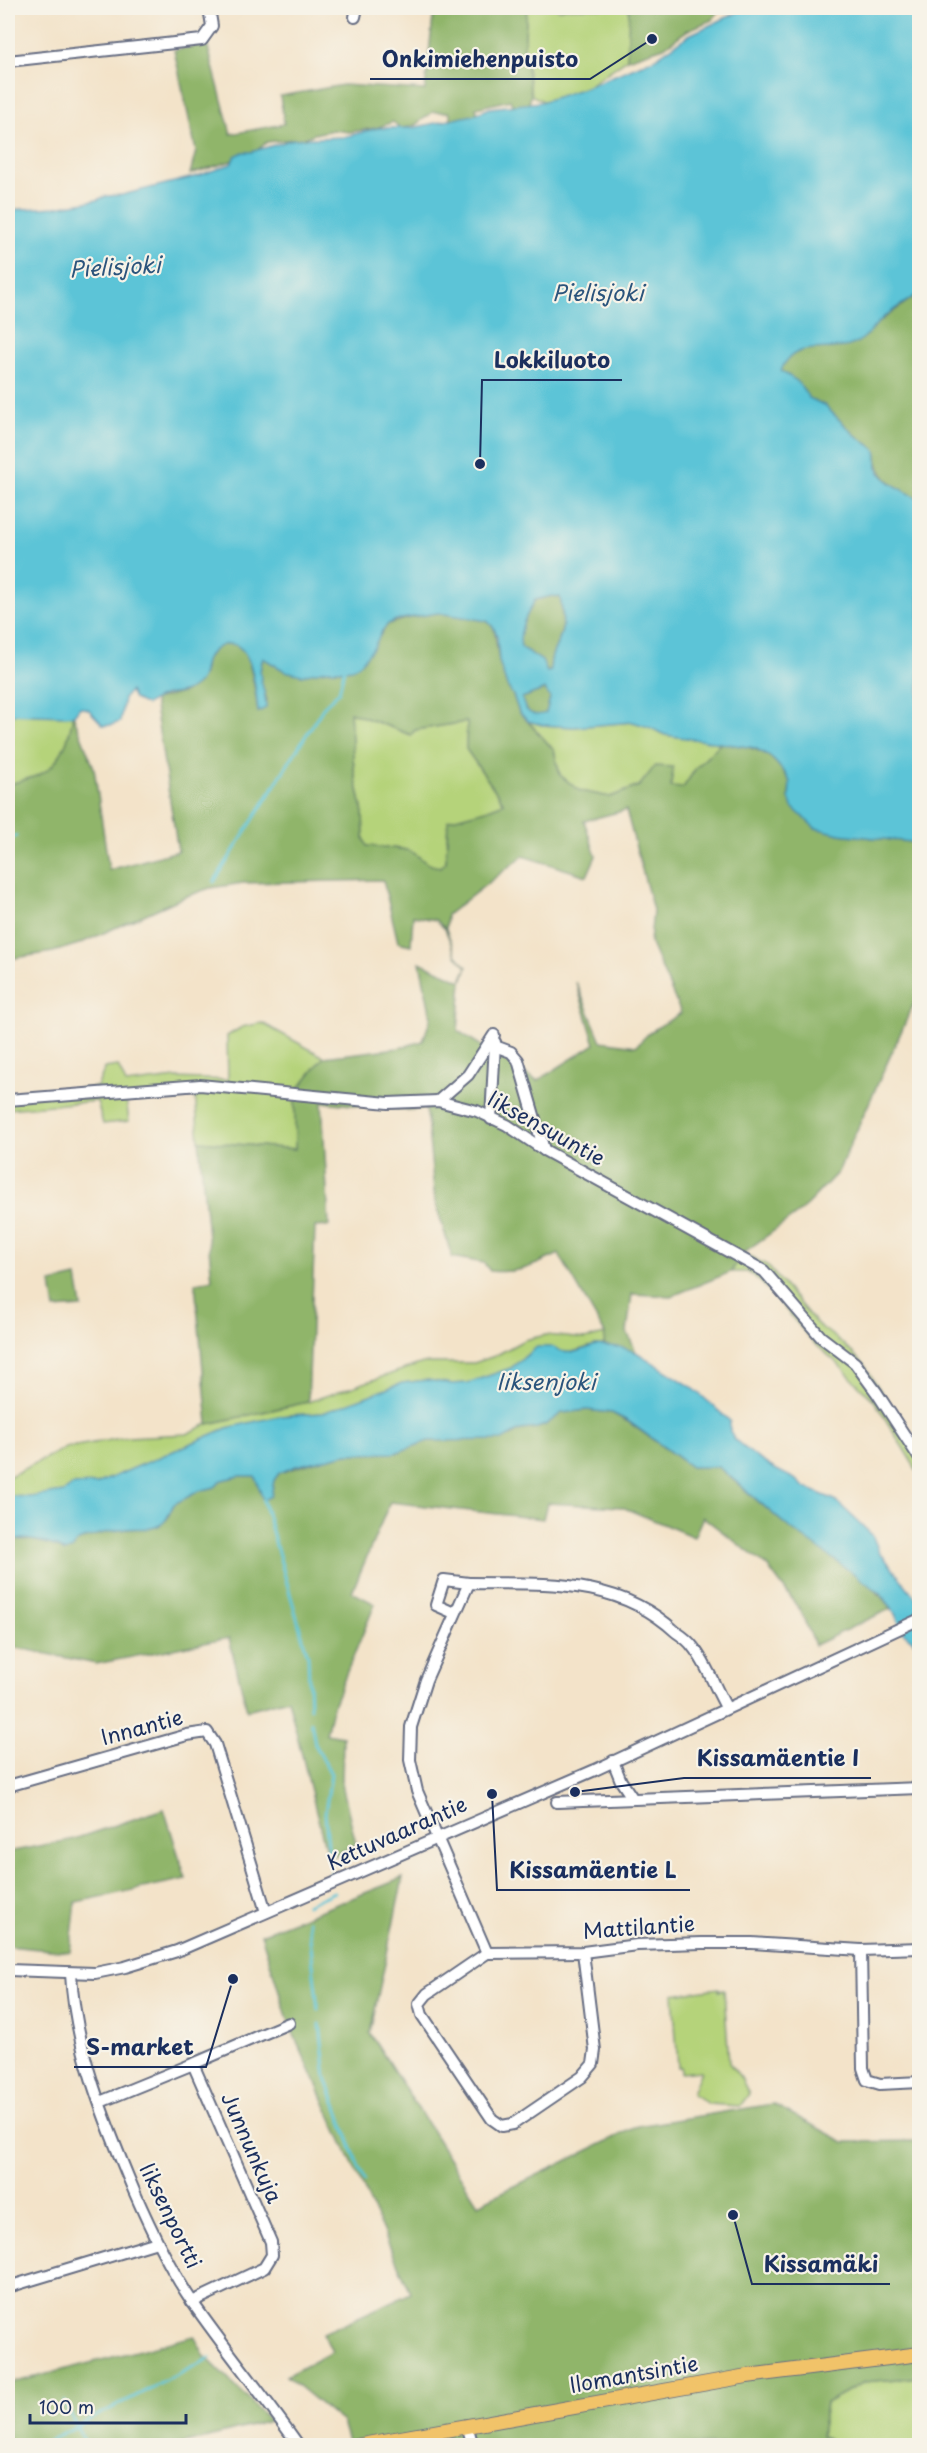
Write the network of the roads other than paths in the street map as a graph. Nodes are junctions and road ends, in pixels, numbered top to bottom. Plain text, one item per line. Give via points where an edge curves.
1 (209, 8) edge
2 (8, 61) edge
3 (495, 1046) junction
4 (8, 1100) edge
5 (438, 1101) junction
6 (491, 1119) junction
7 (544, 1150) junction
8 (920, 1459) edge
9 (470, 1583) junction
10 (454, 1613) junction
11 (920, 1619) edge
12 (726, 1707) junction
13 (613, 1761) junction
14 (8, 1786) edge
15 (920, 1788) edge
16 (633, 1799) junction
17 (557, 1802) dead end
18 (436, 1837) junction
19 (266, 1912) junction
20 (920, 1948) edge
21 (861, 1950) junction
22 (583, 1952) junction
23 (487, 1953) junction
24 (8, 1970) edge
25 (71, 1974) junction
26 (289, 2023) dead end
27 (193, 2064) junction
28 (920, 2082) edge
29 (100, 2102) junction
30 (157, 2242) junction
31 (8, 2287) edge
32 (192, 2302) junction
33 (920, 2355) edge
34 (467, 2425) junction
35 (299, 2445) edge
36 (356, 2445) edge
37 (473, 2445) edge

1 - 2 street via 212,26 202,40
3 - 5 street via 494,1035 468,1074
3 - 6 street
3 - 7 street via 511,1052 518,1060
4 - 5 street, Iiksensuuntie via 200,1086 388,1103
5 - 6 street, Iiksensuuntie via 468,1108
6 - 7 street, Iiksensuuntie
7 - 8 street, Iiksensuuntie via 764,1271 821,1337 862,1372
9 - 10 street
9 - 10 street via 444,1580 436,1605
9 - 12 street via 581,1587 632,1601 658,1615 693,1647
10 - 18 street via 411,1727 410,1760 417,1791
11 - 12 street, Kettuvaarantie
12 - 13 street, Kettuvaarantie
13 - 16 street
13 - 18 street, Kettuvaarantie
14 - 19 street, Innantie via 207,1732 215,1744
15 - 16 street
16 - 17 street
18 - 19 street, Kettuvaarantie
18 - 23 street
19 - 25 street, Kettuvaarantie via 177,1951 125,1967
20 - 21 street, Mattilantie
21 - 22 street, Mattilantie via 722,1943 637,1945
21 - 28 street via 863,2068 867,2080 880,2084
22 - 23 street, Mattilantie
22 - 23 street via 595,2050 593,2064 582,2077 513,2124 502,2126 492,2119 422,2015 419,2004 427,1994
24 - 25 street, Kettuvaarantie
25 - 29 street, Iiksenportti via 78,2030
26 - 27 street
27 - 29 street
27 - 32 street, Junnunkuja via 271,2242 272,2255 264,2268
29 - 30 street, Iiksenportti
30 - 31 street
30 - 32 street, Iiksenportti
32 - 35 street, Iiksenportti
33 - 34 main road, Ilomantsintie via 747,2376
34 - 36 main road, Ilomantsintie
34 - 37 street

